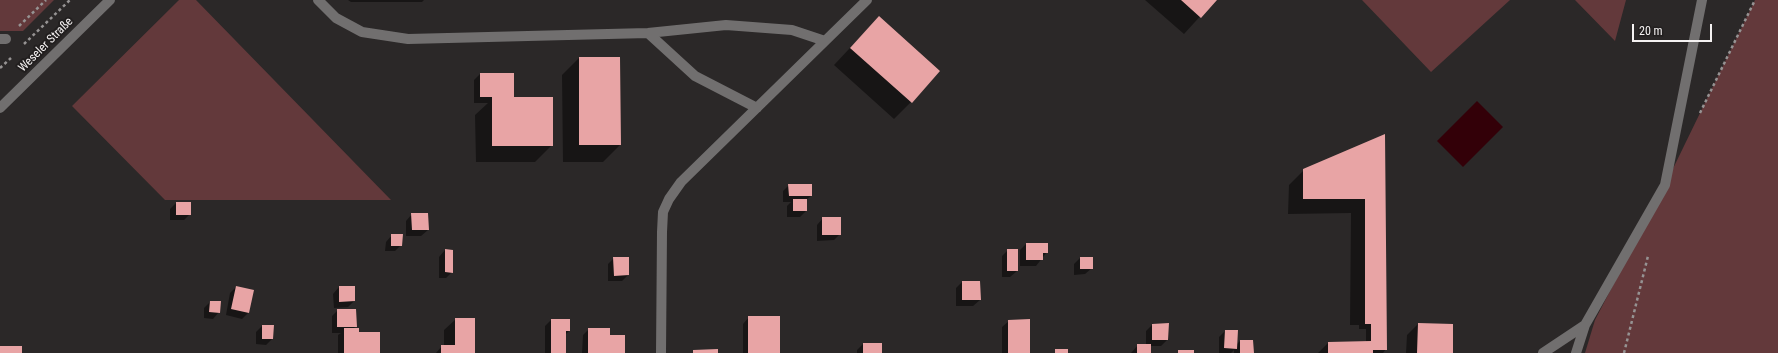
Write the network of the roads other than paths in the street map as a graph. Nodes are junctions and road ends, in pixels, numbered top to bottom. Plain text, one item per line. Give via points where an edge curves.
1 (110, 0) edge
2 (318, 0) edge
3 (867, 0) edge
4 (1702, 0) edge
5 (648, 33) junction
6 (825, 41) junction
7 (0, 108) edge
8 (757, 108) junction
9 (1585, 325) junction
10 (661, 353) edge
11 (1543, 353) edge
12 (1576, 353) edge

1 - 7 street, Weseler Straße
2 - 5 street via 336,18 362,32 408,39
3 - 6 street
4 - 9 street via 1666,185
5 - 6 street via 726,25 792,30
5 - 8 street via 695,76
6 - 8 street
8 - 10 street via 681,182 663,212
9 - 11 street
9 - 12 street

